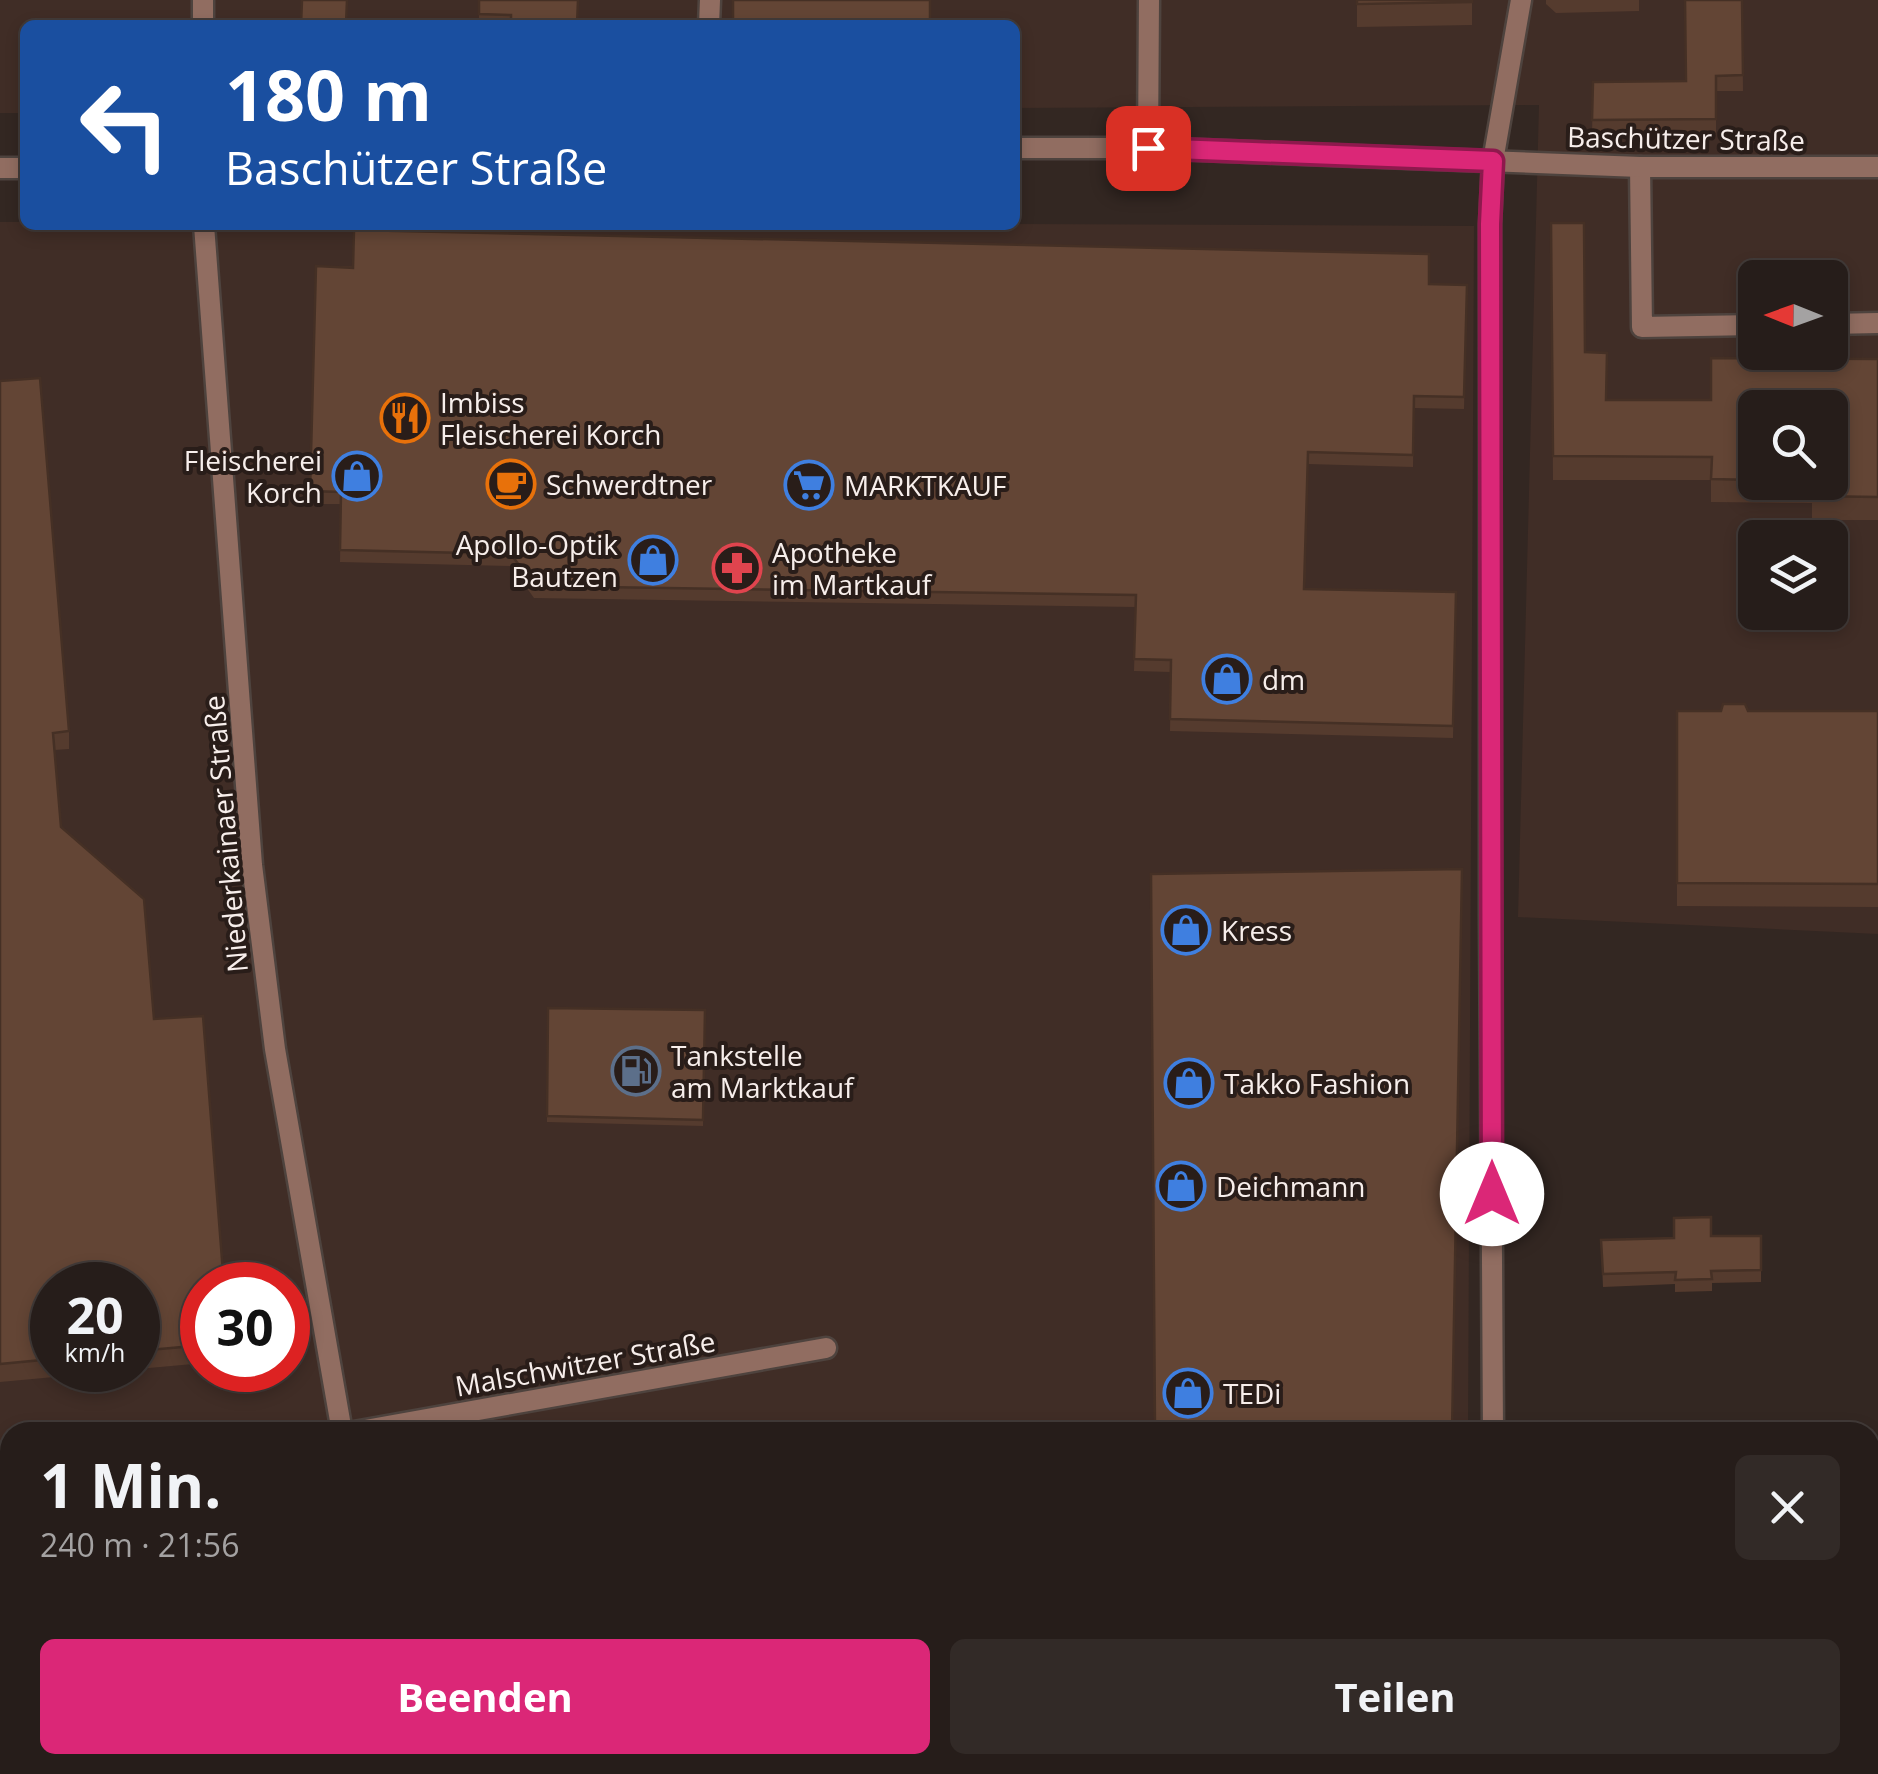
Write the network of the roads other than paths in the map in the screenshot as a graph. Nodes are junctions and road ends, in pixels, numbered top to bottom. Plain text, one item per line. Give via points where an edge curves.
1 (1150, 0) edge
2 (1521, 0) edge
3 (1020, 148) edge
4 (1148, 148) junction
5 (1493, 161) junction
6 (1640, 166) junction
7 (1878, 167) edge
8 (204, 230) edge
9 (1878, 323) edge
10 (1848, 324) edge
11 (1738, 325) edge
12 (826, 1348) dead end
13 (340, 1422) edge
14 (410, 1422) edge
15 (1493, 1422) edge

1 - 4 street
2 - 5 street
3 - 4 street, Baschützer Straße
4 - 5 street, Baschützer Straße
5 - 6 street, Baschützer Straße
5 - 15 street
6 - 7 street, Baschützer Straße
6 - 11 street via 1642,327
8 - 13 street, Niederkainaer Straße via 252,865 275,1049
9 - 10 street
12 - 14 street, Malschwitzer Straße

